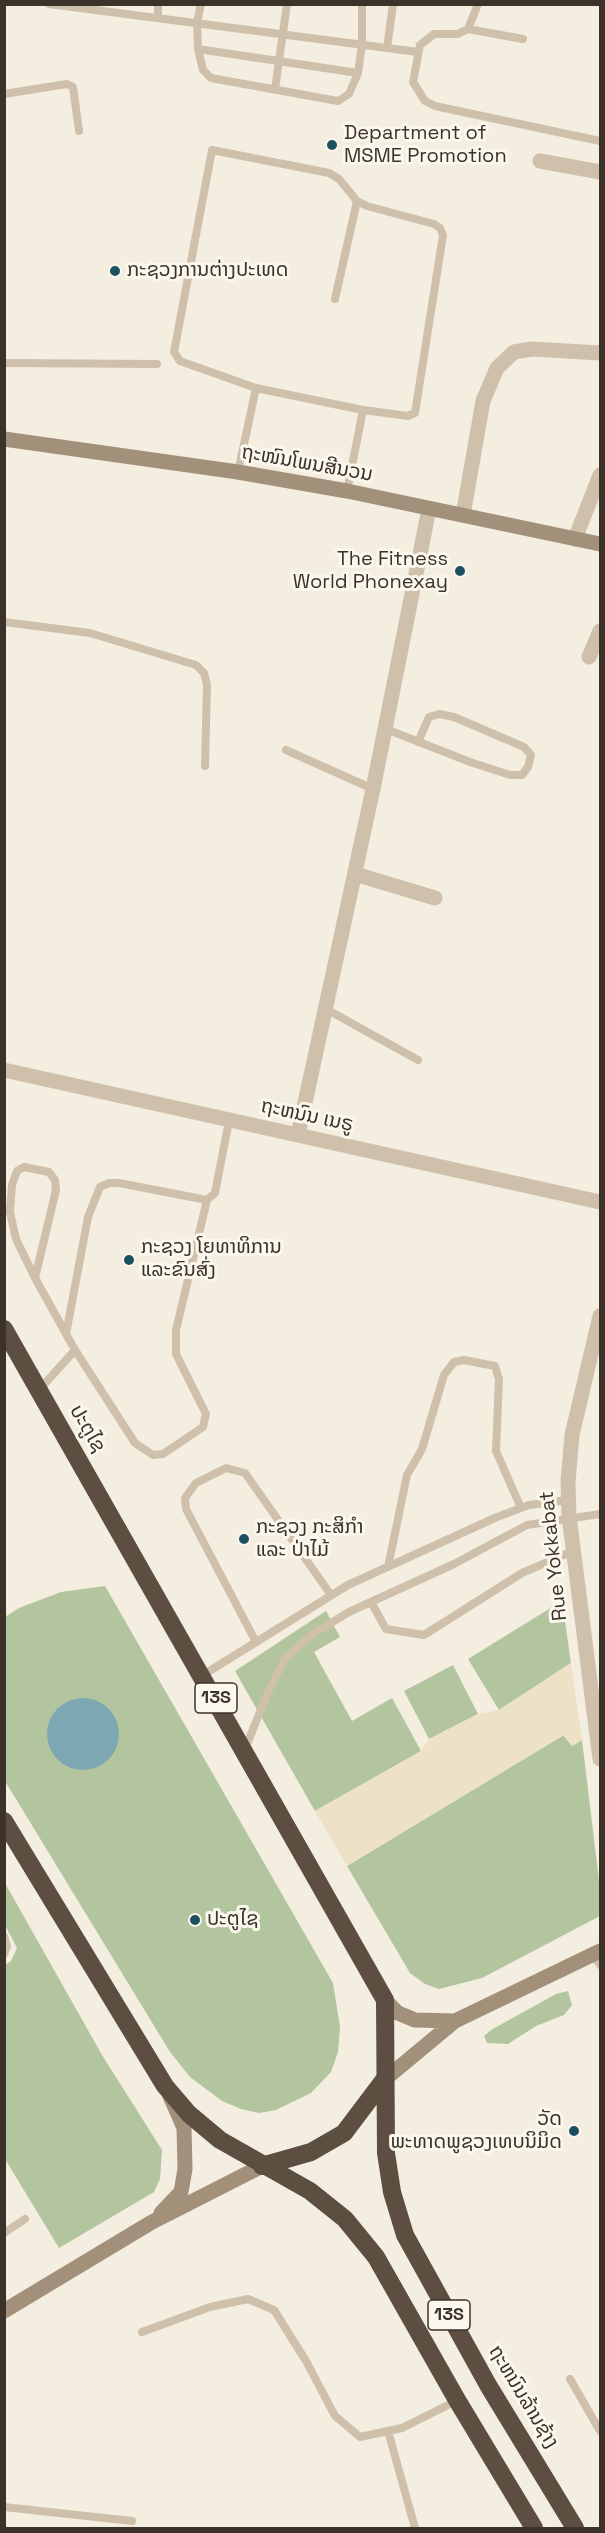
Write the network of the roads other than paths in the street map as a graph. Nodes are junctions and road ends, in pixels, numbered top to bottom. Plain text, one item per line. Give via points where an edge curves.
1 (49, 4) edge
2 (158, 4) edge
3 (201, 4) edge
4 (287, 4) edge
5 (362, 4) edge
6 (393, 4) edge
7 (478, 4) edge
8 (61, 6) edge
9 (158, 18) junction
10 (197, 23) junction
11 (468, 29) junction
12 (283, 34) junction
13 (523, 39) dead end
14 (362, 44) junction
15 (387, 48) junction
16 (198, 49) junction
17 (418, 52) junction
18 (279, 61) junction
19 (358, 73) junction
20 (275, 89) junction
21 (4, 94) edge
22 (78, 131) dead end
23 (600, 141) edge
24 (540, 161) dead end
25 (600, 172) edge
26 (357, 201) junction
27 (335, 299) dead end
28 (600, 352) edge
29 (4, 363) edge
30 (157, 364) dead end
31 (256, 388) junction
32 (363, 410) junction
33 (4, 439) edge
34 (238, 472) junction
35 (600, 476) edge
36 (347, 491) junction
37 (429, 509) junction
38 (463, 516) junction
39 (575, 539) junction
40 (600, 544) edge
41 (4, 622) edge
42 (600, 631) edge
43 (590, 657) dead end
44 (386, 729) junction
45 (418, 742) junction
46 (286, 750) dead end
47 (205, 766) dead end
48 (373, 789) junction
49 (355, 874) junction
50 (435, 898) dead end
51 (326, 1009) junction
52 (418, 1060) dead end
53 (4, 1070) edge
54 (229, 1121) junction
55 (298, 1134) junction
56 (207, 1200) junction
57 (600, 1202) edge
58 (35, 1278) junction
59 (600, 1316) edge
60 (4, 1329) edge
61 (66, 1334) junction
62 (75, 1350) junction
63 (39, 1390) junction
64 (568, 1500) junction
65 (521, 1508) junction
66 (600, 1514) edge
67 (568, 1516) junction
68 (573, 1551) junction
69 (388, 1567) junction
70 (331, 1595) junction
71 (371, 1602) junction
72 (256, 1642) junction
73 (203, 1675) junction
74 (245, 1749) junction
75 (600, 1759) edge
76 (4, 1821) edge
77 (4, 1936) edge
78 (4, 1954) edge
79 (598, 1957) edge
80 (385, 2000) junction
81 (455, 2021) junction
82 (384, 2080) junction
83 (165, 2086) junction
84 (262, 2166) junction
85 (25, 2219) dead end
86 (152, 2222) junction
87 (4, 2233) edge
88 (4, 2311) edge
89 (142, 2332) dead end
90 (570, 2379) dead end
91 (457, 2400) junction
92 (600, 2431) edge
93 (388, 2432) junction
94 (4, 2507) edge
95 (132, 2521) dead end
96 (415, 2529) edge
97 (534, 2529) edge
98 (575, 2529) edge

1 - 8 lane
2 - 9 lane
3 - 10 lane
4 - 12 lane
5 - 14 lane
6 - 15 lane
7 - 11 lane
8 - 9 lane
9 - 10 lane
10 - 12 lane
10 - 16 lane
11 - 13 lane
11 - 17 lane via 458,34 434,34 420,45
12 - 14 lane
12 - 18 lane
14 - 15 lane
14 - 19 lane
15 - 17 lane
16 - 18 lane
16 - 20 lane via 202,70 212,78
17 - 23 lane via 413,82 425,101 435,106
18 - 19 lane
18 - 20 lane
19 - 20 lane via 349,94 338,101
21 - 22 lane via 67,84 73,87
24 - 25 street
26 - 27 lane
26 - 31 lane via 329,173 212,150 174,352 180,361
26 - 32 lane via 434,224 443,235 415,413 408,416
28 - 38 street via 532,349 514,352 497,368 483,401
29 - 30 lane
31 - 32 lane
31 - 34 lane
32 - 36 lane
33 - 34 street, ຖະໜົນໂພນສີນວນ
34 - 36 street, ຖະໜົນໂພນສີນວນ
35 - 39 street
36 - 37 street, ຖະໜົນໂພນສີນວນ
37 - 38 street, ຖະໜົນໂພນສີນວນ
37 - 44 street
38 - 39 street, ຖະໜົນໂພນສີນວນ
39 - 40 street, ຖະໜົນໂພນສີນວນ
41 - 47 lane via 90,633 196,666 204,673 207,685
42 - 43 street
44 - 45 lane
44 - 48 street
45 - 45 lane via 510,775 522,775 531,755 524,747 439,714 429,717
46 - 48 lane
48 - 49 street
49 - 50 street
49 - 51 street
51 - 52 lane
51 - 55 street
53 - 54 street, ຖະຫນົນ ເນຣູ
54 - 55 street, ຖະຫນົນ ເນຣູ
54 - 56 lane via 215,1193
55 - 57 street, ຖະຫນົນ ເນຣູ
56 - 61 lane via 119,1183 100,1187 88,1217
56 - 62 lane via 176,1329 176,1354 206,1414 203,1427 163,1454 145,1452 135,1443
58 - 58 lane via 16,1239 10,1212 14,1176 24,1167 49,1172 56,1190
58 - 61 lane
59 - 64 street, Rue Yokkabat via 572,1434
60 - 63 highway, ປະຕູໄຊ / 13S
61 - 62 lane
62 - 63 lane
63 - 73 highway, ປະຕູໄຊ / 13S
64 - 65 lane
64 - 67 street, Rue Yokkabat
65 - 69 lane
65 - 69 lane via 496,1450 499,1379 495,1366 473,1360 454,1362 444,1375 422,1449 407,1475
66 - 67 lane
67 - 68 street, Rue Yokkabat
67 - 71 lane via 527,1525
68 - 71 lane via 522,1573 424,1635 386,1629
68 - 75 street, Rue Yokkabat
69 - 70 lane
70 - 72 lane
70 - 72 lane via 245,1473 226,1468 196,1482 185,1498 186,1509
71 - 74 lane via 311,1635 285,1659
72 - 73 lane
73 - 74 highway, ປະຕູໄຊ / 13S
74 - 80 highway, ປະຕູໄຊ / 13S
76 - 83 highway, 13S
77 - 78 lane via 8,1946
79 - 81 street
80 - 81 street via 398,2013 415,2020
80 - 82 highway, ປະຕູໄຊ / 13S
81 - 82 street
82 - 84 highway via 344,2133 311,2152
82 - 98 highway, ຖະຫນົນລ້ານຊ້າງ / 13S via 386,2152 392,2192 405,2235 488,2385
83 - 84 highway, 13S via 189,2114 220,2140
83 - 86 street via 184,2128 185,2169 181,2192
84 - 86 street
84 - 91 highway, 13S via 310,2191 345,2220 376,2257
85 - 87 lane
86 - 88 street
89 - 93 lane via 210,2307 248,2299 274,2310 335,2416 360,2437
90 - 92 lane
91 - 93 lane
91 - 97 highway, 13S
93 - 96 lane
94 - 95 lane

